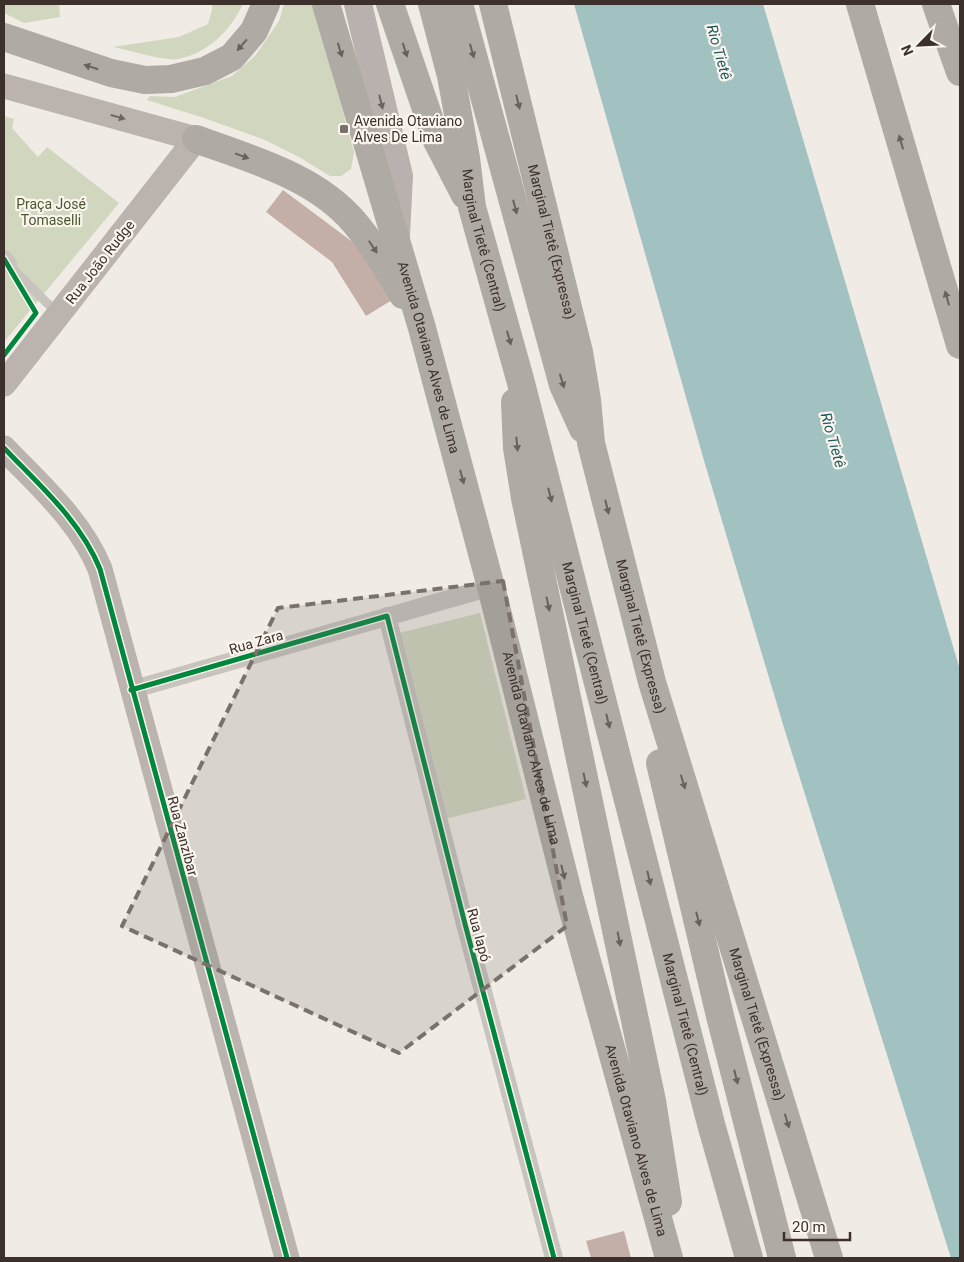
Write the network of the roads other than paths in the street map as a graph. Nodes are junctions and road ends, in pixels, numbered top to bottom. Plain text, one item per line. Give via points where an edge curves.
1 (266, 4) edge
2 (326, 4) edge
3 (358, 4) edge
4 (390, 4) edge
5 (432, 4) edge
6 (459, 4) edge
7 (494, 4) edge
8 (860, 4) edge
9 (936, 4) edge
10 (4, 37) edge
11 (960, 72) edge
12 (4, 86) edge
13 (196, 139) junction
14 (472, 207) junction
15 (396, 238) junction
16 (6, 261) edge
17 (59, 315) junction
18 (422, 328) junction
19 (960, 345) edge
20 (520, 379) junction
21 (4, 384) edge
22 (591, 443) junction
23 (4, 448) edge
24 (492, 587) junction
25 (386, 616) junction
26 (652, 682) junction
27 (131, 690) junction
28 (287, 1258) edge
29 (554, 1258) edge
30 (670, 1258) edge
31 (749, 1258) edge
32 (782, 1258) edge
33 (829, 1258) edge

1 -> 10 highway via 254,31 232,57 206,71 171,79 145,80 111,73
2 -> 15 highway, Avenida Otaviano Alves de Lima
3 -> 15 main road via 399,176
4 -> 14 highway via 437,141
5 - 14 highway, Marginal Tietê (Central) via 451,76
6 -> 22 highway via 563,385
7 -> 22 highway, Marginal Tietê (Expressa) via 579,352
19 -> 8 highway
9 - 11 highway
12 -> 13 street
13 - 17 street, Rua João Rudge
13 -> 18 highway via 269,166 330,200 353,220 368,240
14 -> 20 highway, Marginal Tietê (Central)
15 - 18 highway, Avenida Otaviano Alves de Lima
16 - 17 lane
17 - 21 street, Rua João Rudge
18 -> 24 highway, Avenida Otaviano Alves de Lima
20 -> 30 highway via 515,399 515,421 522,481 661,1148 667,1189
20 -> 31 highway, Marginal Tietê (Central)
22 -> 26 highway, Marginal Tietê (Expressa)
23 - 27 street, Rua Zanzibar via 81,531 92,548
24 - 25 street, Rua Zara
24 -> 30 highway, Avenida Otaviano Alves de Lima via 569,896
25 - 27 street, Rua Zara
25 - 29 street, Rua Iapó
26 -> 32 highway via 664,783
26 -> 33 highway, Marginal Tietê (Expressa)
27 - 28 street, Rua Zanzibar

